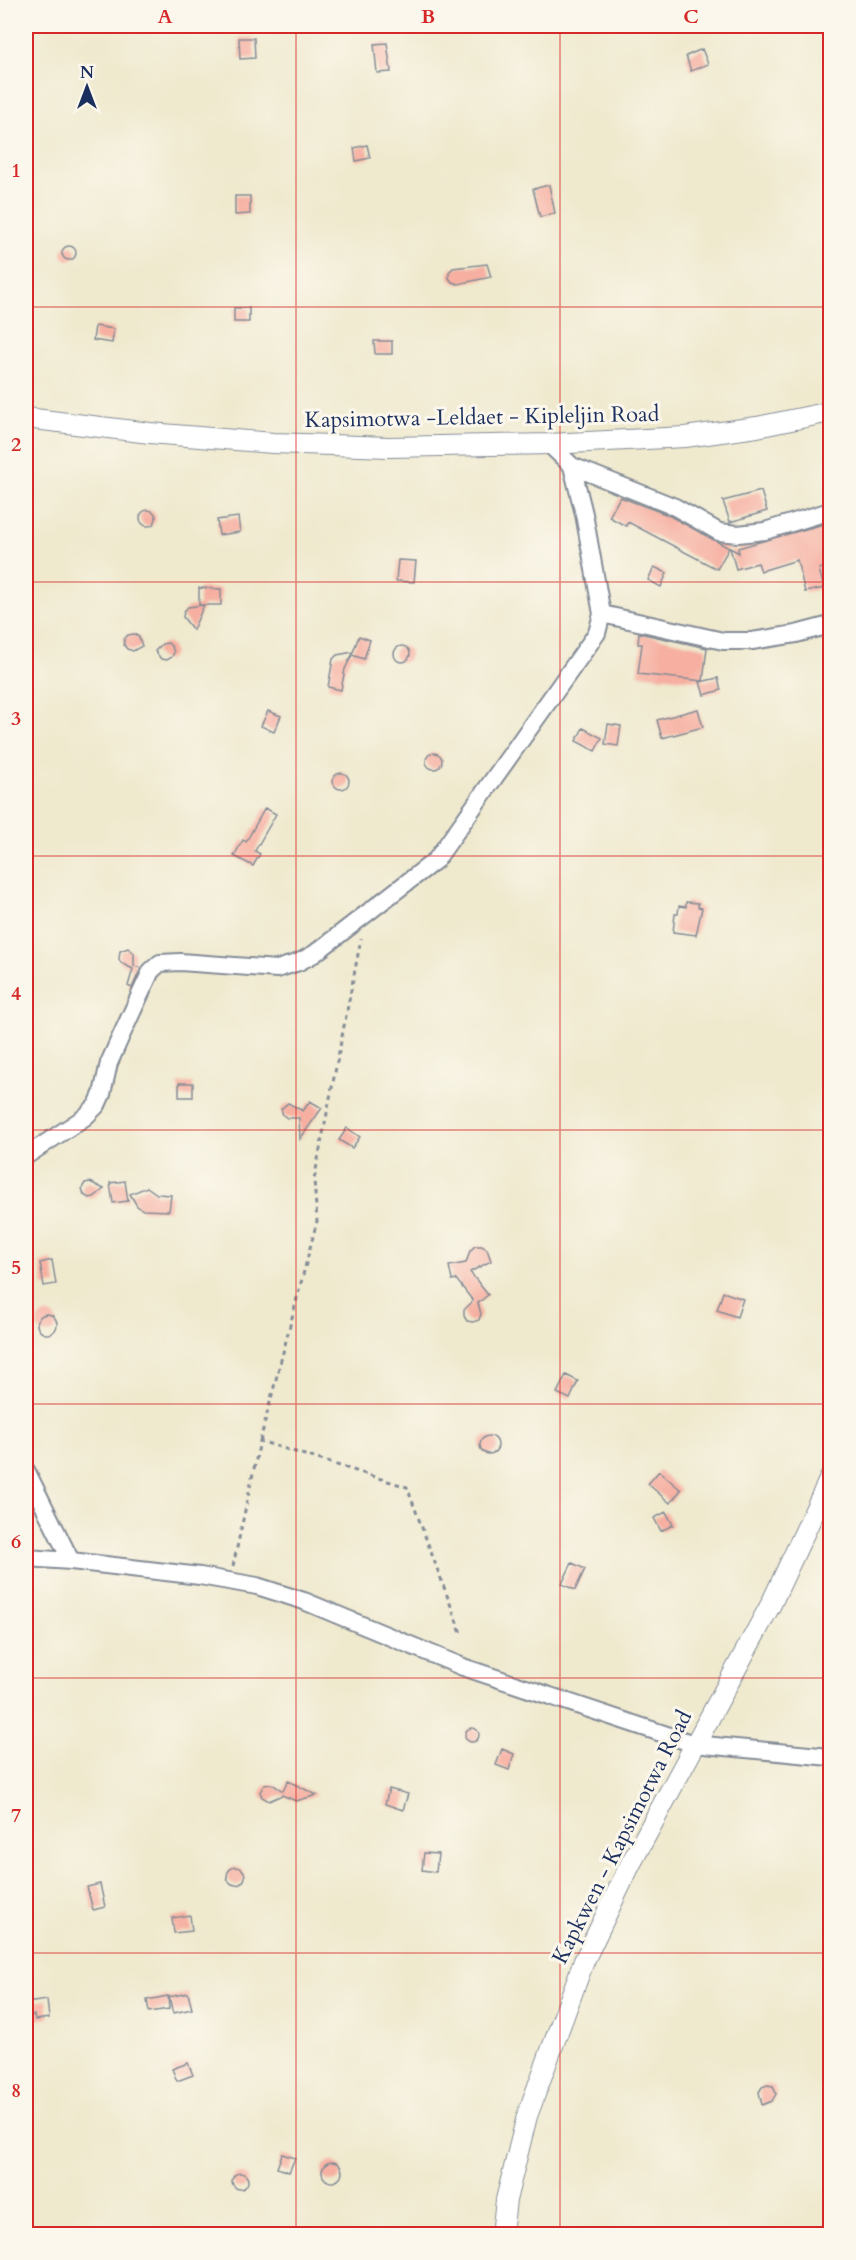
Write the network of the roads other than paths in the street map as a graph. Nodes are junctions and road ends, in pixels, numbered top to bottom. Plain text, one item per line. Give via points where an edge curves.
1 (831, 412) edge
2 (26, 418) edge
3 (549, 444) junction
4 (572, 466) junction
5 (831, 511) edge
6 (602, 614) junction
7 (831, 625) edge
8 (26, 1156) edge
9 (26, 1470) edge
10 (831, 1478) edge
11 (26, 1558) edge
12 (71, 1561) junction
13 (694, 1744) junction
14 (831, 1757) edge
15 (502, 2235) edge

1 - 3 street, Kapsimotwa -Leldaet - Kipleljin Road via 685,437
2 - 3 street, Kapsimotwa -Leldaet - Kipleljin Road via 273,443 389,447
3 - 4 street
4 - 5 street via 675,507 719,532 765,531
4 - 6 street
6 - 7 street via 723,640 753,641
6 - 8 street via 588,649 436,860 299,962 277,969 160,963 151,971 109,1063 97,1105
9 - 12 street
10 - 13 street, Kapkwen - Kapsimotwa Road via 771,1604
11 - 12 street
12 - 13 street via 201,1576 257,1587 304,1601 463,1667
13 - 14 street
13 - 15 street, Kapkwen - Kapsimotwa Road via 584,1961 527,2116 506,2200

